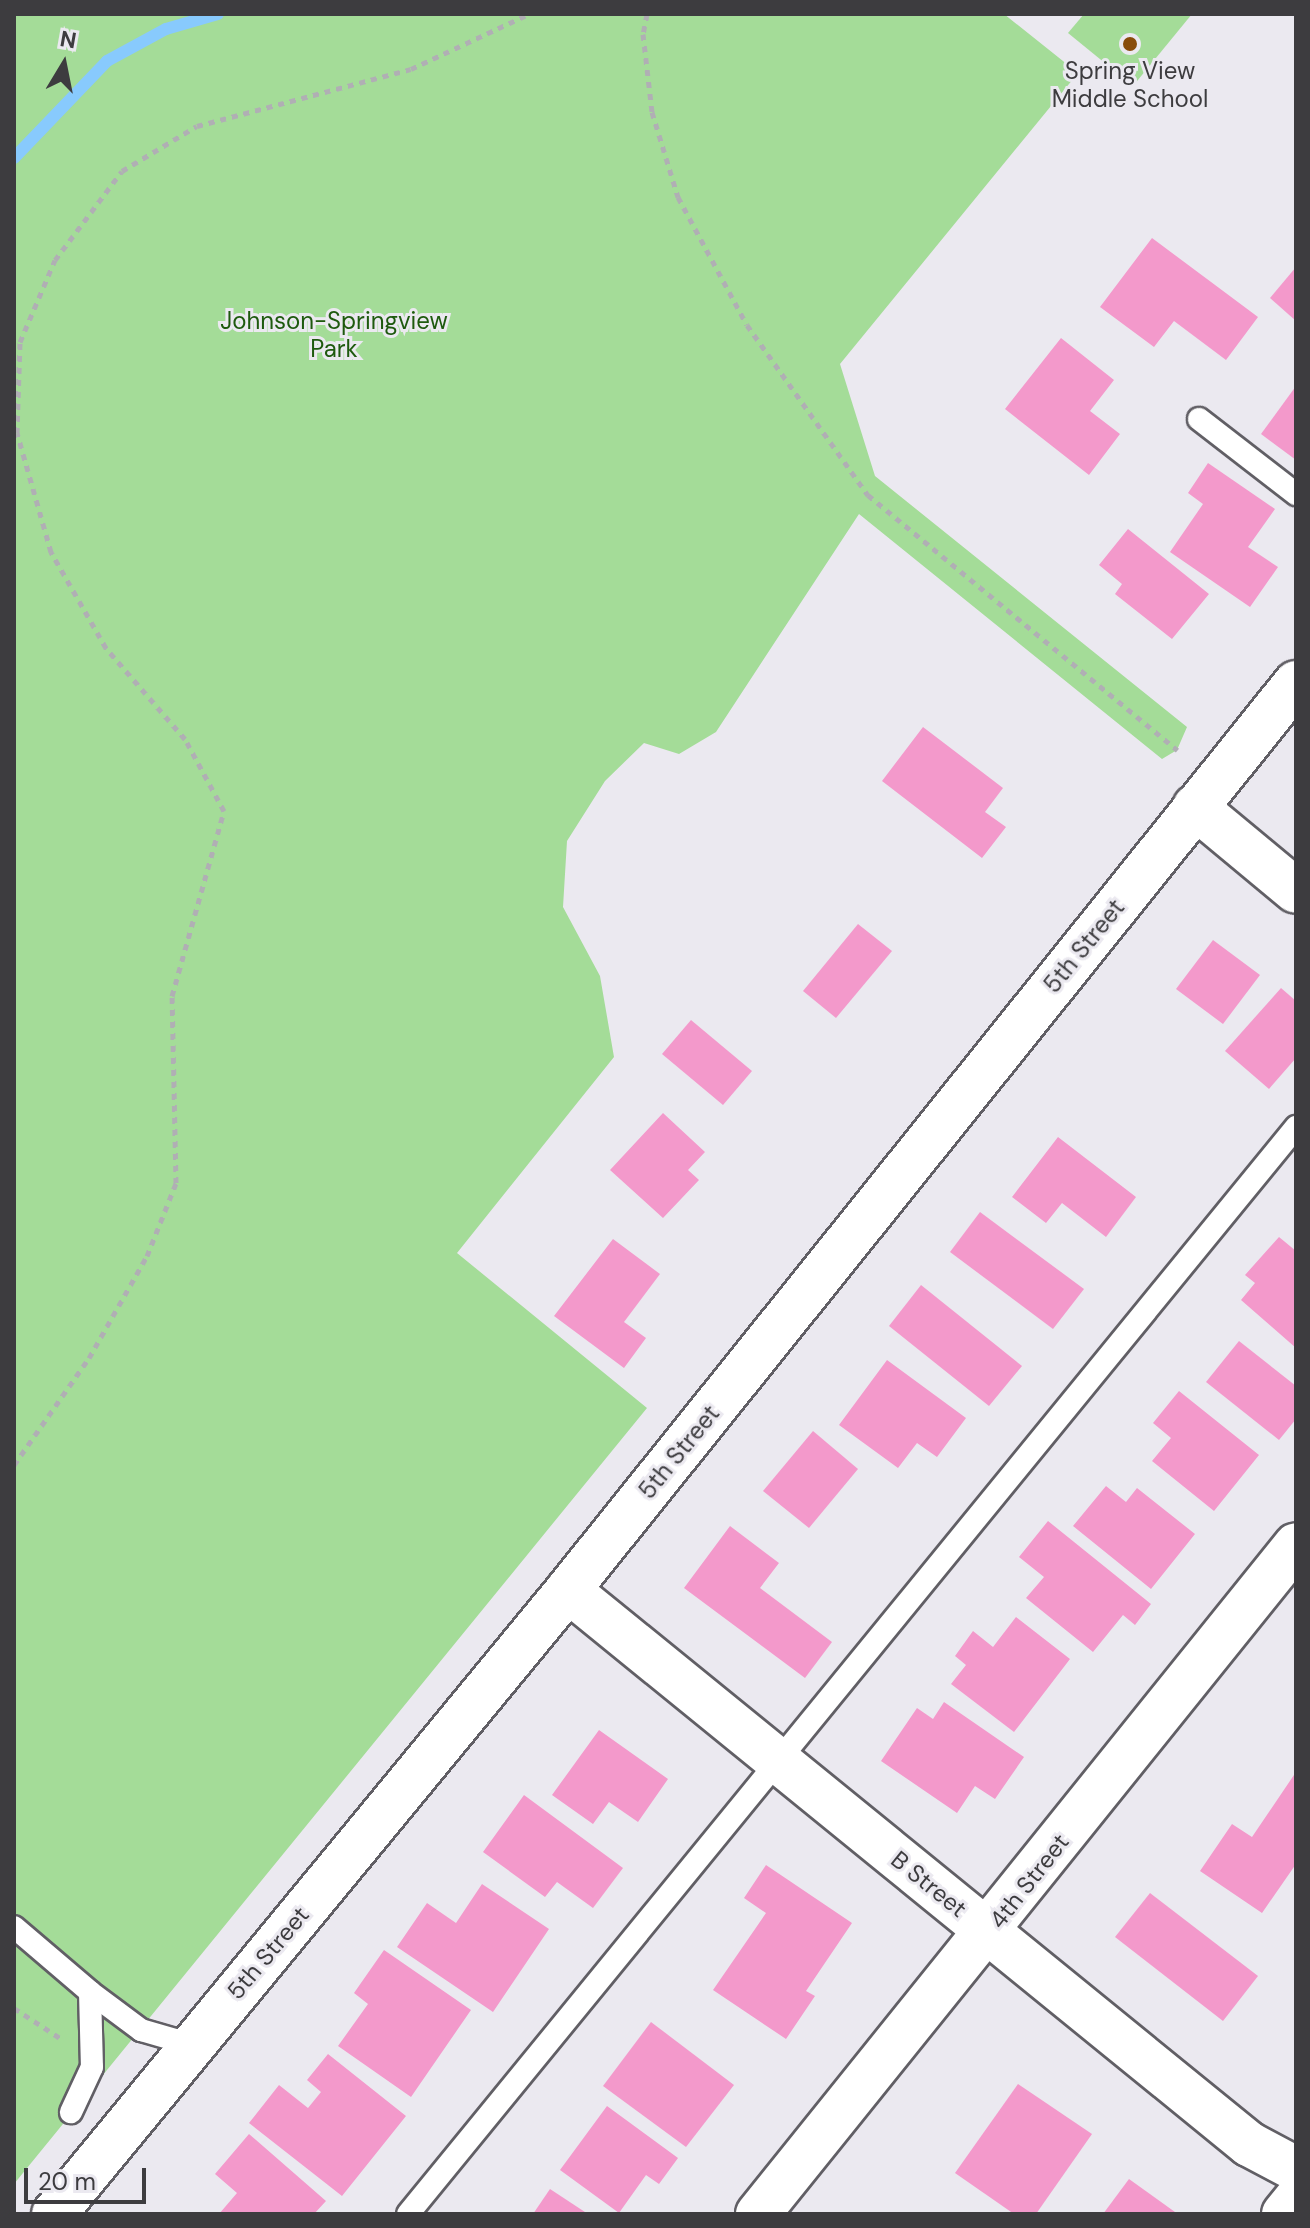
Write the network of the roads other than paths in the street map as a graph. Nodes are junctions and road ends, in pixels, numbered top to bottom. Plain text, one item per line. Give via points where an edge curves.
1 (1199, 419) dead end
2 (1296, 494) edge
3 (1296, 683) edge
4 (1195, 807) junction
5 (1296, 891) edge
6 (1296, 1127) edge
7 (1296, 1545) edge
8 (568, 1590) junction
9 (780, 1762) junction
10 (14, 1927) edge
11 (988, 1933) junction
12 (90, 1992) junction
13 (193, 2045) junction
14 (71, 2112) dead end
15 (1296, 2169) edge
16 (1296, 2199) edge
17 (54, 2214) edge
18 (408, 2214) edge
19 (758, 2214) edge
20 (1284, 2214) edge

1 - 2 lane
3 - 4 street, 5th Street
4 - 5 street
4 - 8 street, 5th Street
6 - 9 lane
7 - 11 street, 4th Street
8 - 9 street, B Street
8 - 13 street, 5th Street
9 - 11 street, B Street
9 - 18 lane
10 - 12 lane
11 - 15 street, B Street via 1249,2144
11 - 19 street, 4th Street
12 - 13 lane via 141,2030
12 - 14 lane via 92,2067
13 - 17 street, 5th Street
16 - 20 street

